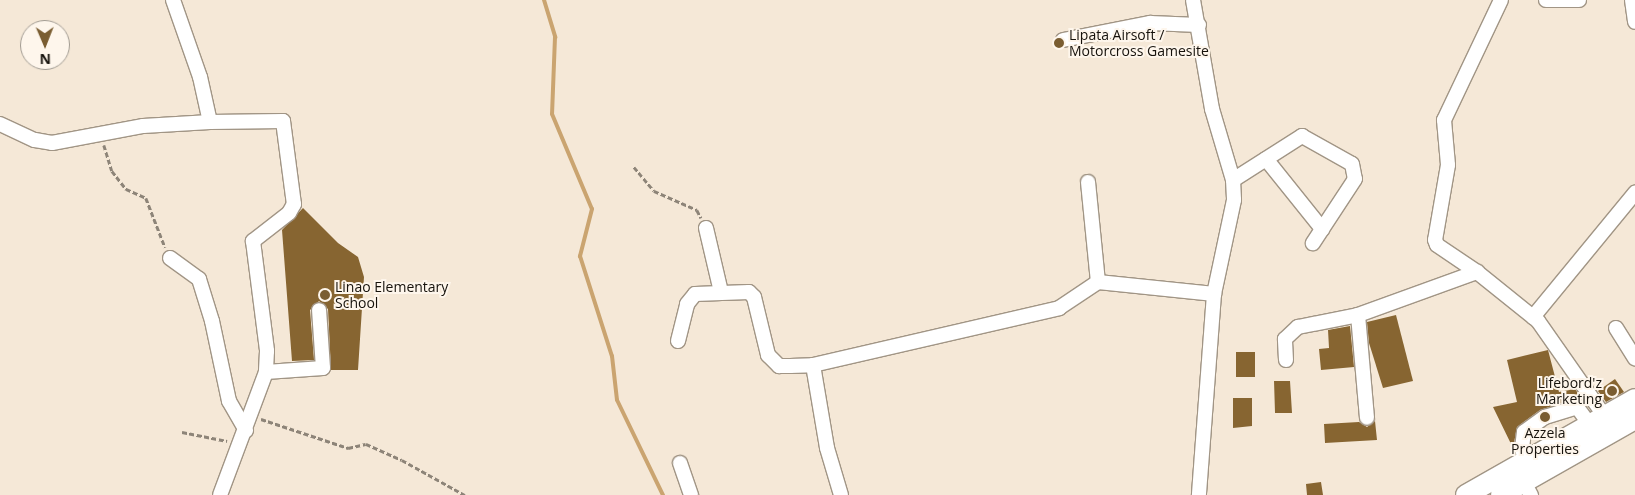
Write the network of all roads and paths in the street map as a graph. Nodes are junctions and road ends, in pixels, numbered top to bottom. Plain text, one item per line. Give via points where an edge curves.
1 (173, 0) edge
2 (1193, 0) edge
3 (1500, 0) edge
4 (1546, 0) edge
5 (1579, 0) edge
6 (1632, 0) edge
7 (1635, 22) edge
8 (1198, 25) junction
9 (1063, 40) dead end
10 (210, 122) junction
11 (0, 124) edge
12 (101, 132) junction
13 (1266, 159) junction
14 (634, 167) dead end
15 (1233, 180) junction
16 (1088, 182) dead end
17 (1635, 193) edge
18 (706, 228) joint
19 (1322, 229) junction
20 (1313, 243) dead end
21 (168, 254) joint
22 (1477, 272) junction
23 (1098, 282) junction
24 (721, 292) junction
25 (1214, 294) junction
26 (318, 310) dead end
27 (1358, 315) junction
28 (1533, 317) junction
29 (1616, 328) dead end
30 (678, 341) dead end
31 (1635, 359) edge
32 (1286, 360) dead end
33 (813, 365) junction
34 (266, 372) junction
35 (1635, 399) edge
36 (252, 416) junction
37 (1367, 418) dead end
38 (1635, 419) edge
39 (1599, 422) junction
40 (246, 431) junction
41 (182, 432) dead end
42 (240, 445) junction
43 (680, 463) dead end
44 (1517, 487) edge
45 (220, 495) edge
46 (465, 495) edge
47 (691, 495) edge
48 (841, 495) edge
49 (1199, 495) edge
50 (1466, 495) edge

1 - 10 street via 200,77
2 - 8 street
3 - 22 street via 1444,120 1448,165 1435,240 1437,245
4 - 5 street
6 - 7 street
8 - 9 street via 1150,23
8 - 15 street via 1212,109
10 - 12 street
10 - 34 street via 279,119 286,128 294,204 288,213 253,241 267,351
11 - 12 street via 43,143
12 - 21 path via 112,171 126,189 146,198
13 - 15 street
13 - 19 street
13 - 19 street via 1296,138 1305,136 1352,164 1355,179
14 - 18 path via 654,191 697,210
15 - 25 street via 1234,200
16 - 23 street
17 - 28 street
18 - 24 street
19 - 20 street
21 - 40 street via 200,279 229,401
22 - 27 street
22 - 28 street
23 - 25 street
23 - 33 street via 1060,308
24 - 30 street via 695,294 686,304
24 - 33 street via 752,294 772,362 779,366
25 - 49 street
26 - 34 street via 324,368
27 - 32 street via 1298,327 1285,339
27 - 37 street
28 - 39 street
29 - 31 street
33 - 48 street via 827,448
34 - 36 street
35 - 39 highway
36 - 40 street
36 - 46 path via 348,448 366,444
38 - 44 highway
39 - 44 highway
39 - 44 street via 1577,407 1545,418 1524,432
40 - 42 street
41 - 42 path
42 - 45 street
43 - 47 street
44 - 50 highway

